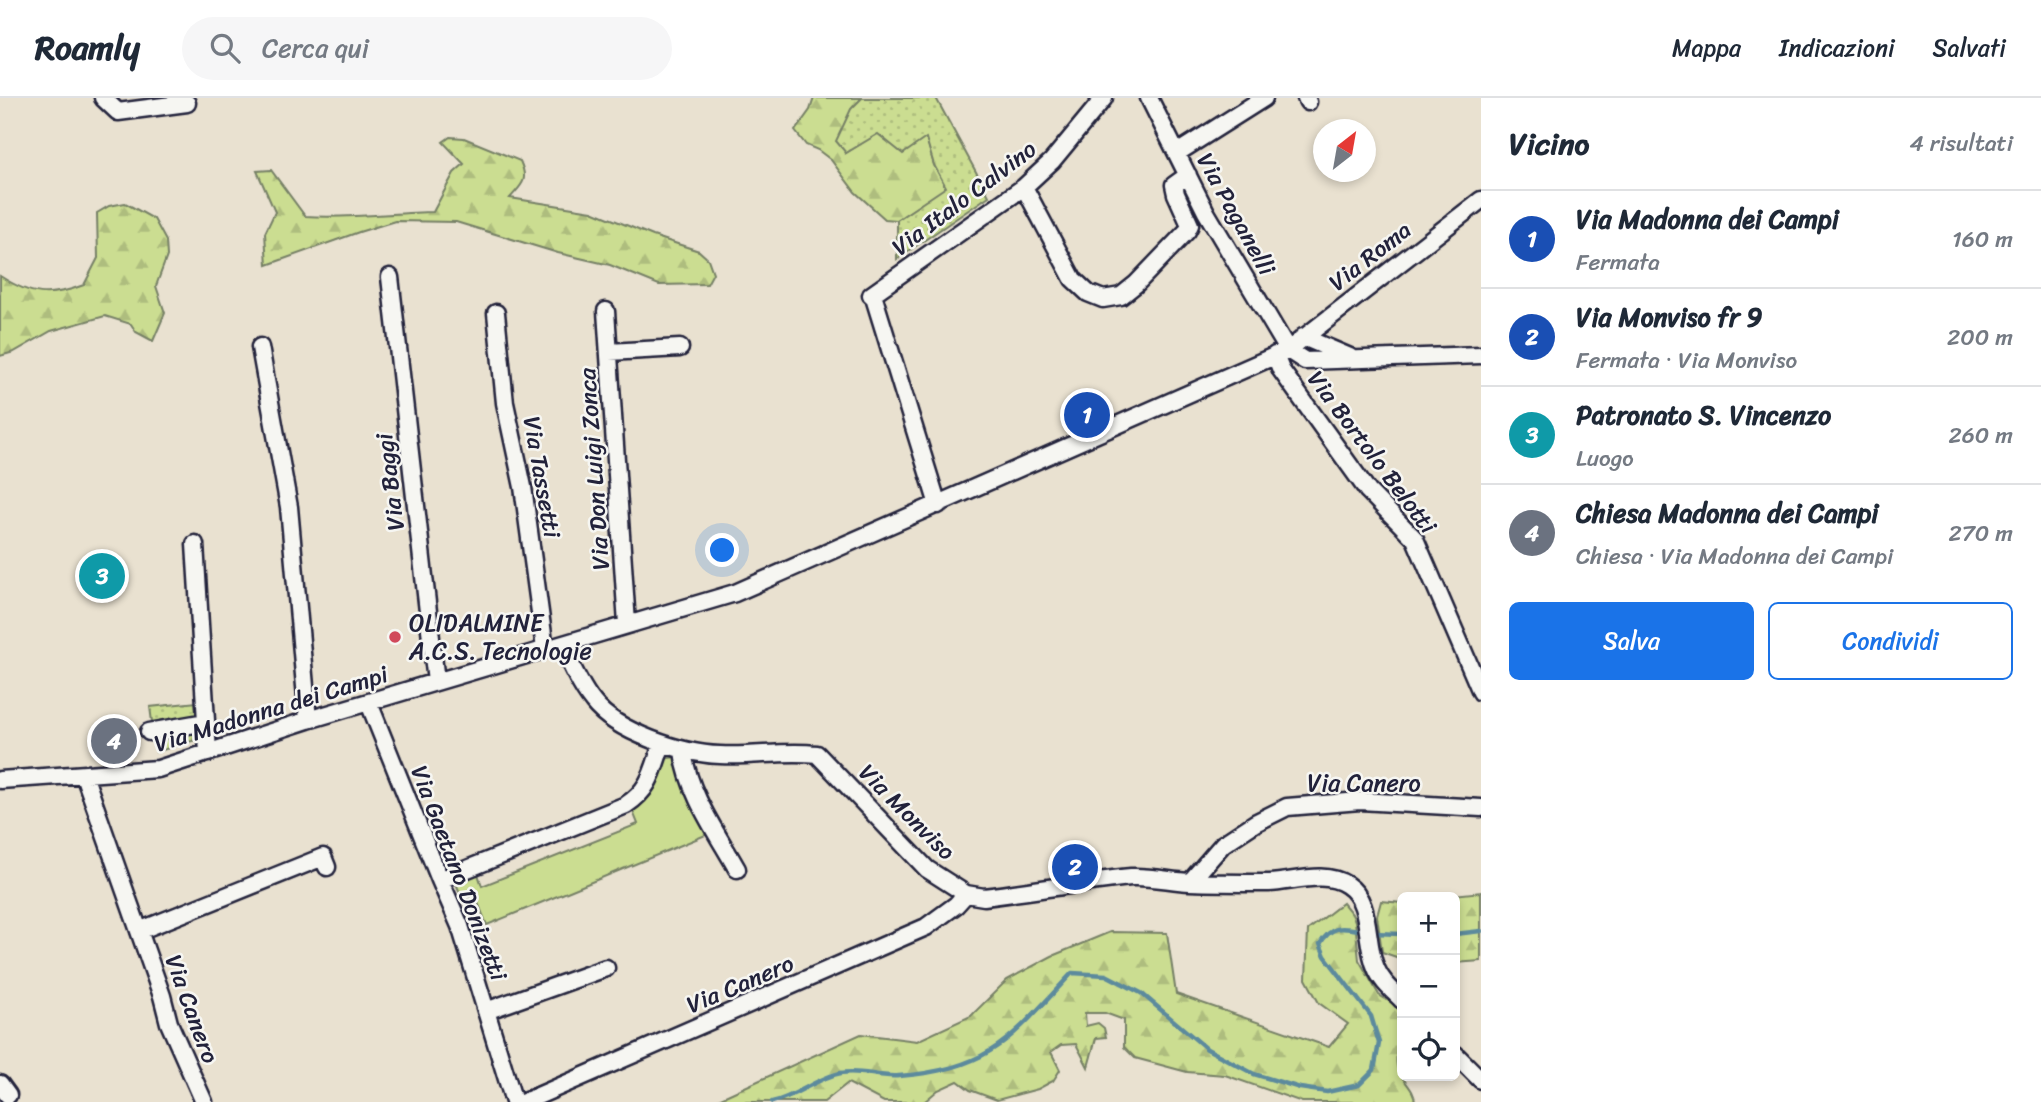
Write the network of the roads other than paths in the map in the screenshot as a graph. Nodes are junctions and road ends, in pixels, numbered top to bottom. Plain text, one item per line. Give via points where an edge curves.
1 (103, 98) edge
2 (1104, 98) edge
3 (1149, 98) edge
4 (1264, 98) edge
5 (187, 103) dead end
6 (1177, 153) junction
7 (1188, 175) junction
8 (1024, 187) junction
9 (1481, 200) edge
10 (390, 277) dead end
11 (606, 311) dead end
12 (496, 313) dead end
13 (1303, 337) junction
14 (260, 347) dead end
15 (680, 348) dead end
16 (609, 352) junction
17 (1282, 353) junction
18 (1481, 355) edge
19 (1355, 360) junction
20 (937, 505) junction
21 (195, 544) dead end
22 (627, 624) junction
23 (562, 645) junction
24 (545, 649) junction
25 (436, 682) junction
26 (1481, 692) edge
27 (369, 703) junction
28 (308, 720) junction
29 (206, 722) junction
30 (149, 732) dead end
31 (662, 744) junction
32 (683, 751) junction
33 (208, 753) junction
34 (84, 775) junction
35 (0, 780) edge
36 (1481, 808) edge
37 (327, 867) dead end
38 (737, 869) dead end
39 (440, 880) junction
40 (1190, 882) junction
41 (966, 894) junction
42 (139, 930) junction
43 (606, 968) dead end
44 (1397, 995) edge
45 (486, 1011) junction
46 (1460, 1059) edge
47 (1481, 1080) edge
48 (204, 1102) edge
49 (514, 1102) edge
50 (524, 1102) edge

1 - 5 street via 118,112
2 - 8 street, Via Italo Calvino
3 - 6 street, Via Paganelli
4 - 6 street
6 - 7 street, Via Paganelli
7 - 8 street via 1174,185 1191,225 1187,231 1136,284 1121,296 1103,299 1073,279
7 - 17 street, Via Paganelli
8 - 20 street, Via Italo Calvino via 873,298
9 - 13 street, Via Roma
10 - 25 street, Via Baggi
11 - 16 street, Via Don Luigi Zonca
12 - 24 street, Via Tassetti via 503,390 523,487
13 - 17 street, Via Roma
13 - 19 street
14 - 28 street via 289,507
15 - 16 street
16 - 22 street, Via Don Luigi Zonca
17 - 19 street via 1305,361
17 - 20 street, Via Madonna dei Campi
17 - 26 street, Via Bortolo Belotti via 1282,370 1368,491 1415,539
18 - 19 street
20 - 22 street, Via Madonna dei Campi via 735,593
21 - 29 street
22 - 23 street, Via Madonna dei Campi
23 - 24 street, Via Madonna dei Campi
23 - 31 street, Via Monviso via 593,703
24 - 25 street, Via Madonna dei Campi
25 - 27 street, Via Madonna dei Campi
27 - 28 street, Via Madonna dei Campi
27 - 39 street, Via Gaetano Donizetti
28 - 33 street, Via Madonna dei Campi
29 - 30 street
29 - 33 street
31 - 32 street, Via Monviso
31 - 39 street via 647,787 638,798
32 - 38 street via 685,769
32 - 41 street, Via Monviso via 817,754 927,869
33 - 34 street, Via Madonna dei Campi via 158,769
34 - 35 street, Via Madonna dei Campi
34 - 42 street, Via Canero
36 - 40 street, Via Canero via 1360,802 1287,807 1223,844
37 - 42 street, Via Canero via 323,857
39 - 45 street, Via Gaetano Donizetti via 460,926
40 - 41 street via 1134,877 984,897
40 - 44 street via 1272,883 1322,877 1348,885 1359,895 1369,948 1383,981
41 - 50 street, Via Canero via 915,932
42 - 48 street, Via Canero via 169,1023
43 - 45 street
45 - 49 street, Via Gaetano Donizetti
46 - 47 street

